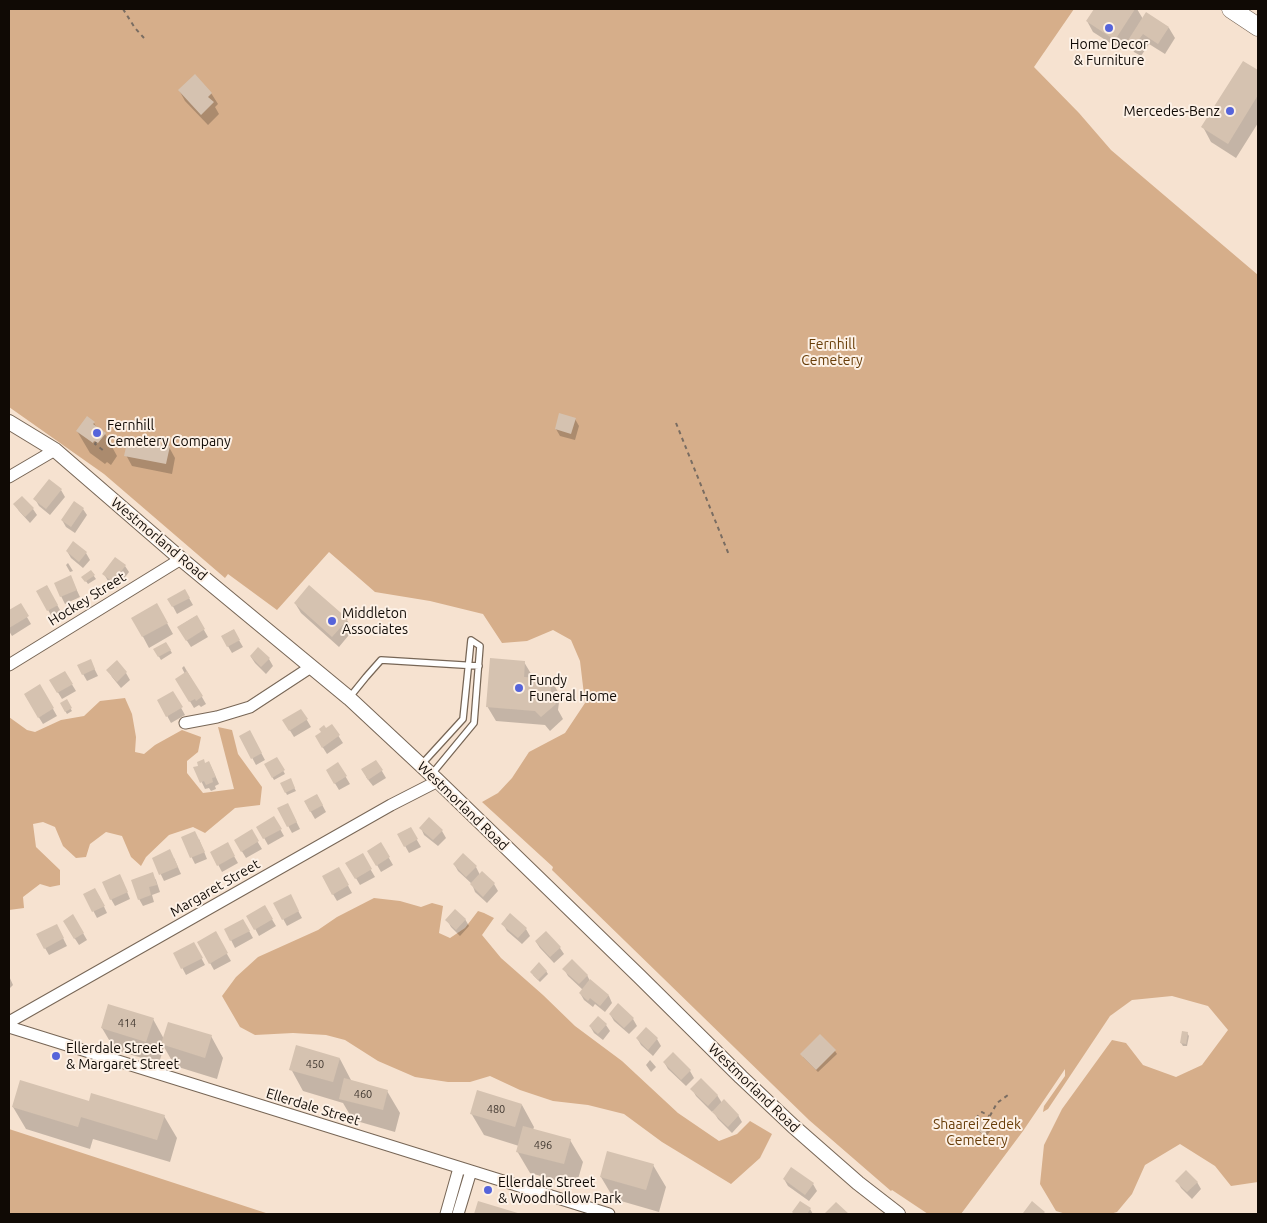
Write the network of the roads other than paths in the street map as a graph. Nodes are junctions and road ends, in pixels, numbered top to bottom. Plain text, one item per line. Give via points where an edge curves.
1 (1231, 9) edge
2 (1258, 27) edge
3 (9, 422) edge
4 (55, 450) junction
5 (9, 477) edge
6 (180, 559) junction
7 (9, 665) edge
8 (469, 665) junction
9 (311, 666) junction
10 (479, 666) junction
11 (349, 698) junction
12 (185, 723) dead end
13 (421, 765) junction
14 (435, 778) junction
15 (9, 1022) edge
16 (9, 1027) edge
17 (460, 1168) junction
18 (471, 1171) junction
19 (446, 1214) edge
20 (458, 1214) edge
21 (609, 1214) edge
22 (898, 1214) edge

1 - 2 main road
3 - 4 street, Westmorland Road
4 - 5 street
4 - 6 street, Westmorland Road
6 - 7 street, Hockey Street
6 - 9 street, Westmorland Road
8 - 10 lane
8 - 10 lane via 471,640 480,646
8 - 11 lane via 382,660
8 - 13 lane via 463,719
9 - 11 street, Westmorland Road
9 - 12 street via 250,707
10 - 14 lane via 474,723
11 - 13 street, Westmorland Road
13 - 14 street, Westmorland Road
14 - 15 street, Margaret Street
14 - 22 street, Westmorland Road via 767,1102
16 - 17 street, Ellerdale Street
17 - 18 street, Ellerdale Street
17 - 19 street
18 - 20 street
18 - 21 street, Ellerdale Street

